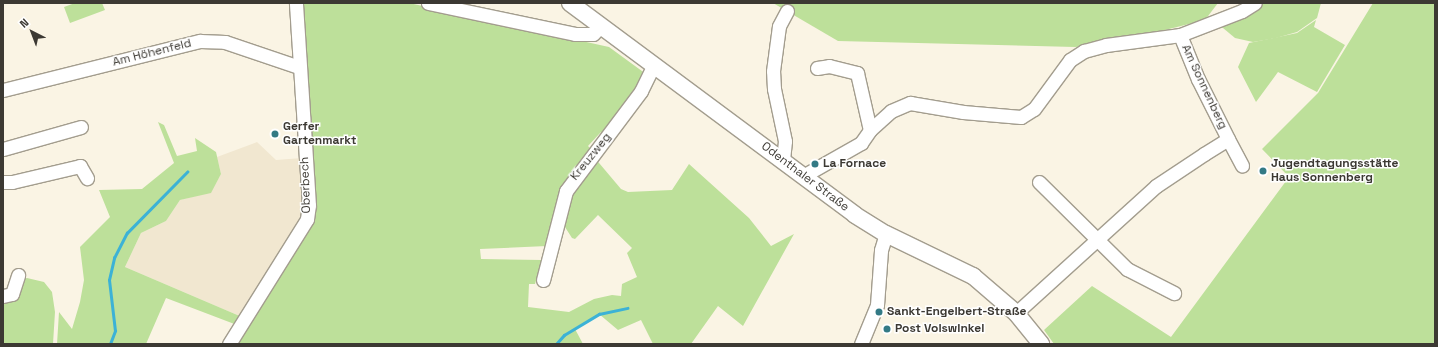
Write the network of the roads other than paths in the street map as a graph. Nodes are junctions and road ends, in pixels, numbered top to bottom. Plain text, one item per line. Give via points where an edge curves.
1 (296, 3) edge
2 (428, 3) edge
3 (570, 3) edge
4 (1255, 3) edge
5 (787, 11) dead end
6 (600, 27) junction
7 (1180, 35) junction
8 (653, 66) junction
9 (299, 67) junction
10 (817, 68) dead end
11 (3, 90) edge
12 (81, 127) dead end
13 (870, 130) junction
14 (1228, 139) junction
15 (3, 149) edge
16 (783, 160) junction
17 (1242, 165) dead end
18 (803, 176) junction
19 (86, 178) dead end
20 (3, 182) edge
21 (1038, 182) dead end
22 (886, 234) junction
23 (1098, 240) junction
24 (18, 275) dead end
25 (543, 280) dead end
26 (1174, 293) dead end
27 (3, 296) edge
28 (1016, 313) junction
29 (229, 344) edge
30 (861, 344) edge
31 (1041, 344) edge

1 - 9 street, Oberbech
2 - 6 street via 575,34 591,35
3 - 6 main road, Odenthaler Straße
4 - 7 street via 1242,11
5 - 16 street via 779,26 773,71 774,89 786,141
6 - 8 main road, Odenthaler Straße
7 - 13 street via 1106,45 1078,53 1034,109 1021,117 963,112 910,103 891,111
7 - 14 street, Am Sonnenberg via 1198,79
8 - 16 main road, Odenthaler Straße
8 - 25 street, Kreuzweg via 641,91 566,191
9 - 11 street, Am Höhenfeld via 226,42 200,41
9 - 29 street, Oberbech via 309,205 307,219
10 - 13 street via 829,66 857,73
12 - 15 street
13 - 18 street via 861,143
14 - 17 street, Am Sonnenberg
14 - 23 street, Am Sonnenberg via 1156,186
16 - 18 main road, Odenthaler Straße
18 - 22 main road, Odenthaler Straße via 855,216
19 - 20 street via 80,166
21 - 23 street
22 - 28 main road, Odenthaler Straße via 973,276
22 - 30 street via 881,250 877,305
23 - 26 street via 1127,269
23 - 28 street, Am Sonnenberg
24 - 27 street via 12,294
28 - 31 main road, Odenthaler Straße

